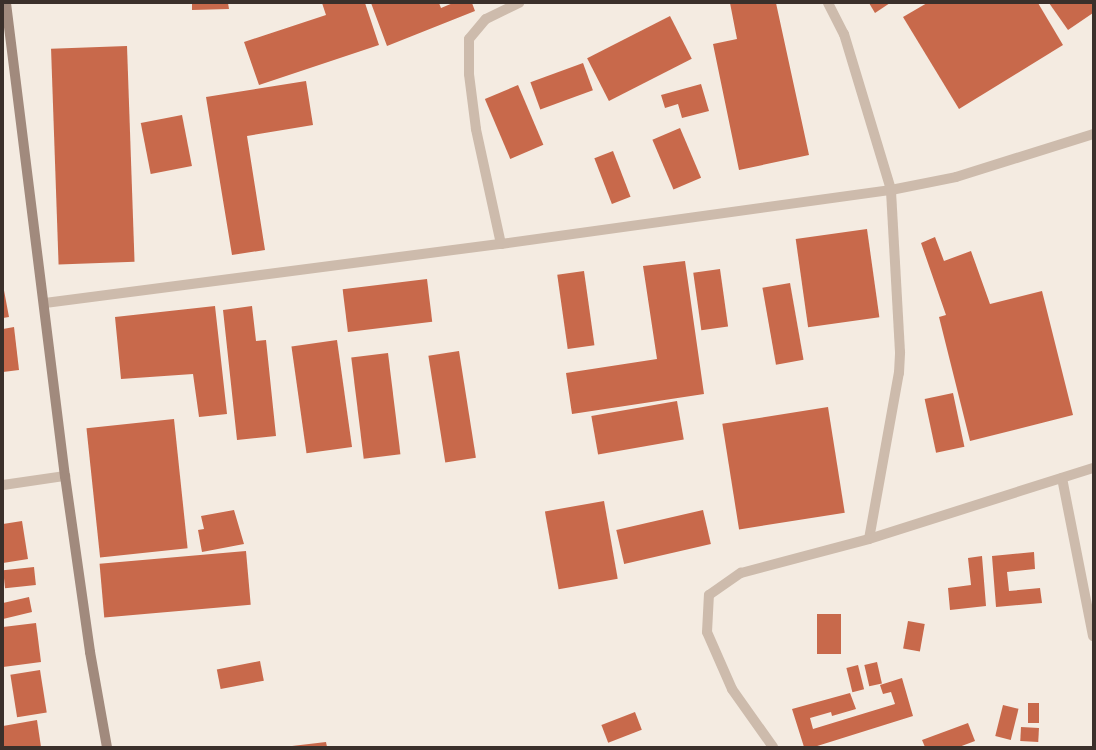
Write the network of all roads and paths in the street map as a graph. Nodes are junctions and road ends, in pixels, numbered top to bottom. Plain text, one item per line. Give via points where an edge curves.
1 (6, 3) edge
2 (519, 3) edge
3 (828, 3) edge
4 (1093, 134) edge
5 (891, 190) junction
6 (501, 244) junction
7 (45, 303) junction
8 (1093, 468) edge
9 (65, 476) junction
10 (1062, 478) junction
11 (3, 485) edge
12 (869, 539) junction
13 (1093, 636) edge
14 (107, 747) edge
15 (774, 747) edge

1 - 7 street
2 - 6 street via 486,19 469,39 469,74 476,129
3 - 5 street via 844,34
4 - 5 street via 956,177
5 - 6 street
5 - 12 street via 899,373
6 - 7 street
7 - 9 street
8 - 10 street
9 - 11 street
9 - 14 street via 90,652
10 - 12 street
10 - 13 street
12 - 15 street via 741,573 709,595 707,632 732,689

